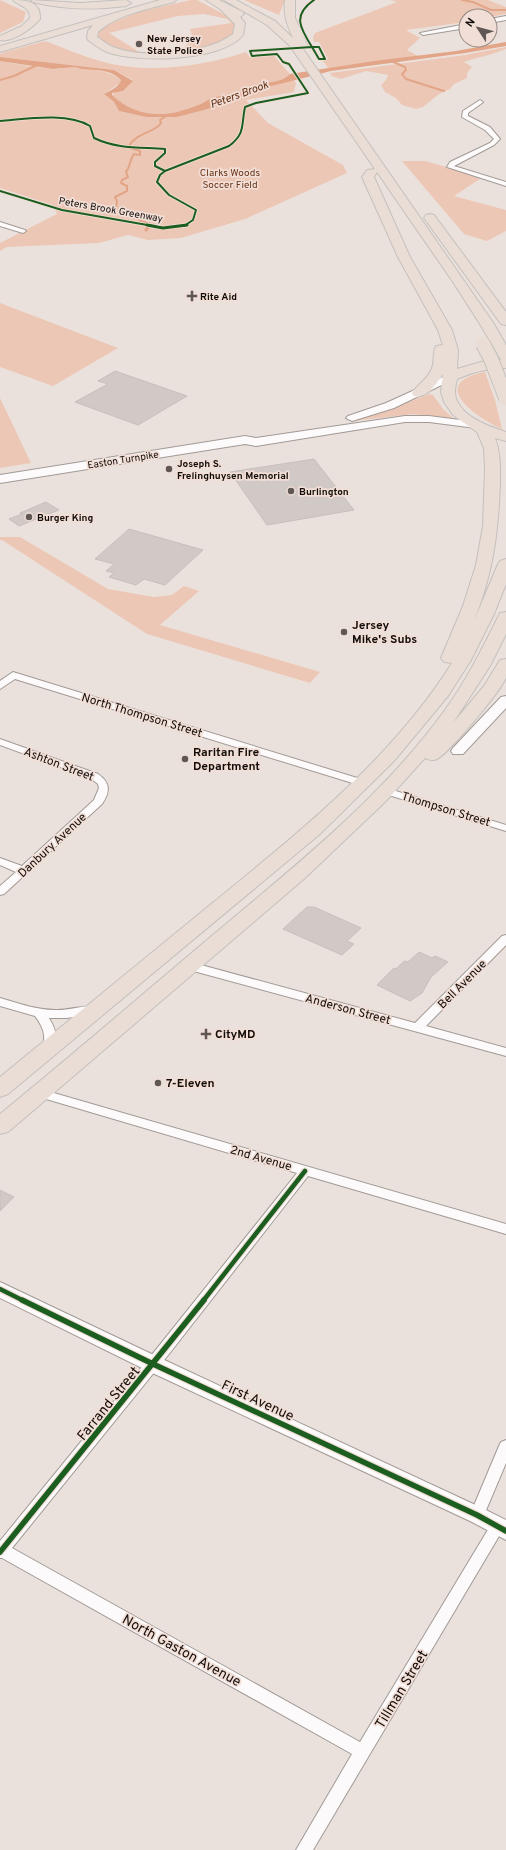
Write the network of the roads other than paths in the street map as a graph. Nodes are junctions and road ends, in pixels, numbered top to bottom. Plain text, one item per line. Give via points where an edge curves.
1 (18, 0) edge
2 (36, 0) edge
3 (142, 0) edge
4 (154, 0) edge
5 (171, 0) edge
6 (211, 0) edge
7 (290, 0) edge
8 (306, 0) edge
9 (225, 2) edge
10 (127, 12) junction
11 (290, 14) junction
12 (458, 27) edge
13 (423, 34) dead end
14 (0, 43) edge
15 (303, 63) junction
16 (315, 82) junction
17 (480, 102) dead end
18 (354, 131) junction
19 (371, 172) junction
20 (506, 184) edge
21 (0, 224) edge
22 (23, 231) dead end
23 (428, 299) junction
24 (461, 307) dead end
25 (506, 321) edge
26 (480, 338) dead end
27 (506, 357) edge
28 (506, 364) edge
29 (450, 377) junction
30 (419, 393) junction
31 (506, 398) edge
32 (480, 427) junction
33 (506, 437) edge
34 (245, 440) junction
35 (0, 479) edge
36 (506, 564) edge
37 (506, 617) edge
38 (506, 664) edge
39 (0, 686) edge
40 (506, 700) edge
41 (413, 729) junction
42 (0, 742) edge
43 (458, 751) dead end
44 (363, 783) junction
45 (386, 791) junction
46 (102, 797) joint
47 (506, 828) edge
48 (0, 861) edge
49 (24, 871) junction
50 (0, 892) edge
51 (506, 939) edge
52 (190, 966) junction
53 (0, 1002) edge
54 (97, 1009) junction
55 (40, 1014) junction
56 (417, 1028) junction
57 (506, 1052) edge
58 (40, 1055) junction
59 (0, 1075) edge
60 (0, 1089) edge
61 (40, 1093) junction
62 (0, 1126) edge
63 (305, 1171) junction
64 (506, 1229) edge
65 (0, 1289) edge
66 (153, 1364) junction
67 (506, 1446) edge
68 (477, 1516) junction
69 (501, 1529) edge
70 (1, 1550) edge
71 (363, 1752) junction
72 (304, 1850) edge

1 - 14 highway via 32,8 35,19 26,28
2 - 3 highway via 57,5 82,6
4 - 14 highway
5 - 10 highway
6 - 9 highway
7 - 11 highway
8 - 11 highway
9 - 10 highway via 224,8 240,21 242,29 239,34 231,41 215,48 176,55 132,55 110,50 96,43 92,34 95,28
9 - 15 highway via 251,10 279,29 294,44
10 - 14 highway
11 - 15 highway via 303,47
12 - 13 street
15 - 16 highway
16 - 18 highway
16 - 19 highway
17 - 20 street via 467,110 465,117 491,130 497,139 450,167
18 - 25 highway via 366,138 423,208
18 - 27 highway via 459,282 499,342
19 - 23 highway via 368,177 404,257
19 - 24 highway
21 - 22 street
23 - 29 highway via 445,330 451,350
23 - 30 highway via 424,305 440,343 441,365 435,378
26 - 31 highway, bridge
28 - 29 highway via 470,368
29 - 30 main road, Easton Turnpike
29 - 32 highway via 448,392 451,402 462,415
30 - 34 main road, Easton Turnpike via 363,416 251,435
32 - 33 highway
32 - 34 main road, Easton Turnpike via 430,419 405,419 256,442
32 - 41 highway via 490,442 493,467 492,518 487,552 464,626 441,679
34 - 35 main road, Easton Turnpike
36 - 41 highway via 486,614 462,660 442,692
37 - 45 highway via 484,663 466,691 432,737
38 - 45 highway via 485,696 446,741 414,773
39 - 44 street, North Thompson Street via 13,675
40 - 43 main road
41 - 44 highway
42 - 46 street, Ashton Street via 94,776 105,785
44 - 54 highway via 313,830
45 - 47 street, Thompson Street
45 - 52 highway via 344,833
46 - 49 street, Danbury Avenue
48 - 49 street
49 - 50 street, Danbury Avenue
51 - 56 street, Bell Avenue
52 - 56 street, Anderson Street
52 - 61 highway
53 - 55 street
54 - 55 street via 68,1015
54 - 58 highway
55 - 58 street via 50,1030 51,1041
56 - 57 street, Anderson Street
58 - 59 highway
58 - 60 highway
61 - 62 highway
61 - 63 street, 2nd Avenue
63 - 64 street, 2nd Avenue
63 - 66 street, Farrand Street
65 - 66 main road, First Avenue
66 - 68 main road, First Avenue
66 - 70 street, Farrand Street
67 - 68 street
68 - 69 main road, First Avenue
69 - 71 street, Tillman Street
70 - 71 street, North Gaston Avenue
71 - 72 street, Tillman Street

